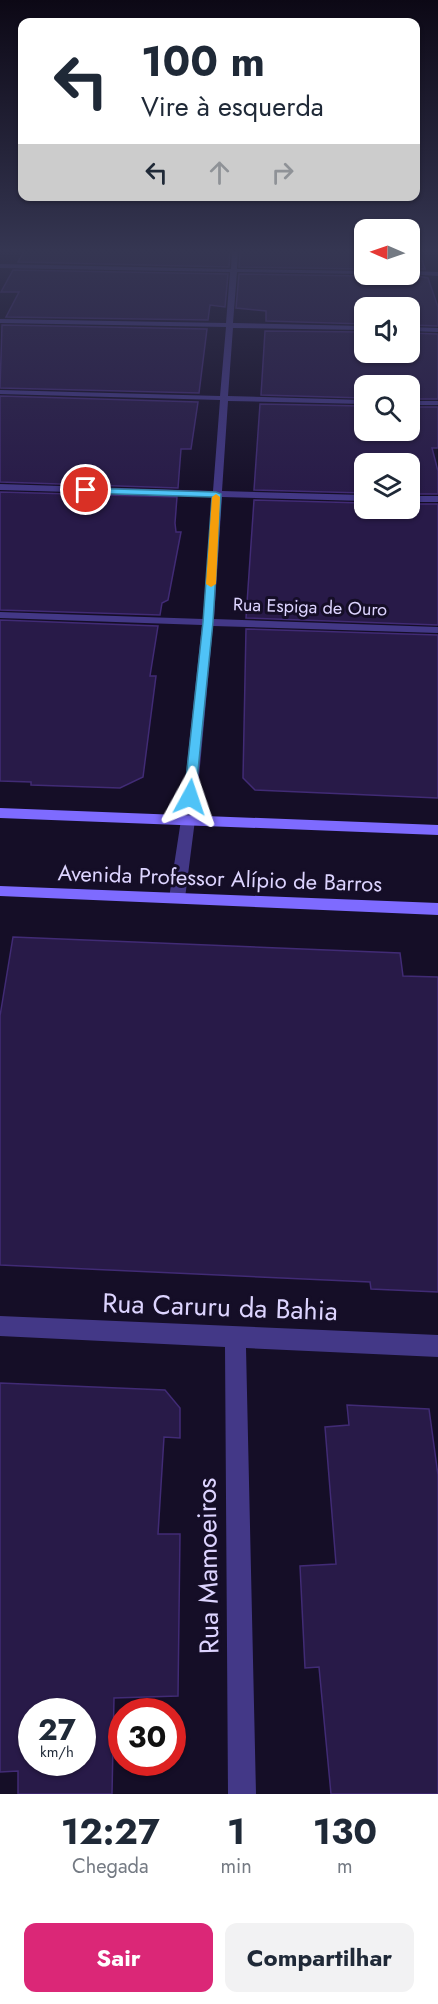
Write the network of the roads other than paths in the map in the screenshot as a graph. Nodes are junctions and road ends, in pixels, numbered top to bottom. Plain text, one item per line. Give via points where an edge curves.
1 (229, 335) edge
2 (0, 392) edge
3 (225, 398) junction
4 (354, 402) edge
5 (420, 403) edge
6 (438, 403) edge
7 (0, 487) edge
8 (216, 494) junction
9 (354, 498) edge
10 (420, 499) edge
11 (438, 499) edge
12 (0, 615) edge
13 (208, 622) junction
14 (438, 630) edge
15 (0, 813) edge
16 (188, 820) junction
17 (438, 830) edge
18 (0, 891) edge
19 (177, 898) junction
20 (438, 909) edge
21 (0, 1326) edge
22 (235, 1336) junction
23 (438, 1346) edge
24 (242, 1794) edge

1 - 3 street
2 - 3 street
3 - 4 street
3 - 8 street
5 - 6 street
7 - 8 street
8 - 9 street
8 - 13 street
10 - 11 street
12 - 13 street, Rua Espiga de Ouro
13 - 14 street, Rua Espiga de Ouro
13 - 16 street
15 - 16 street
16 - 17 street
16 - 19 street
18 - 19 street, Avenida Professor Alípio de Barros
19 - 20 street, Avenida Professor Alípio de Barros
21 - 22 street, Rua Caruru da Bahia
22 - 23 street, Rua Caruru da Bahia
22 - 24 street, Rua Mamoeiros

